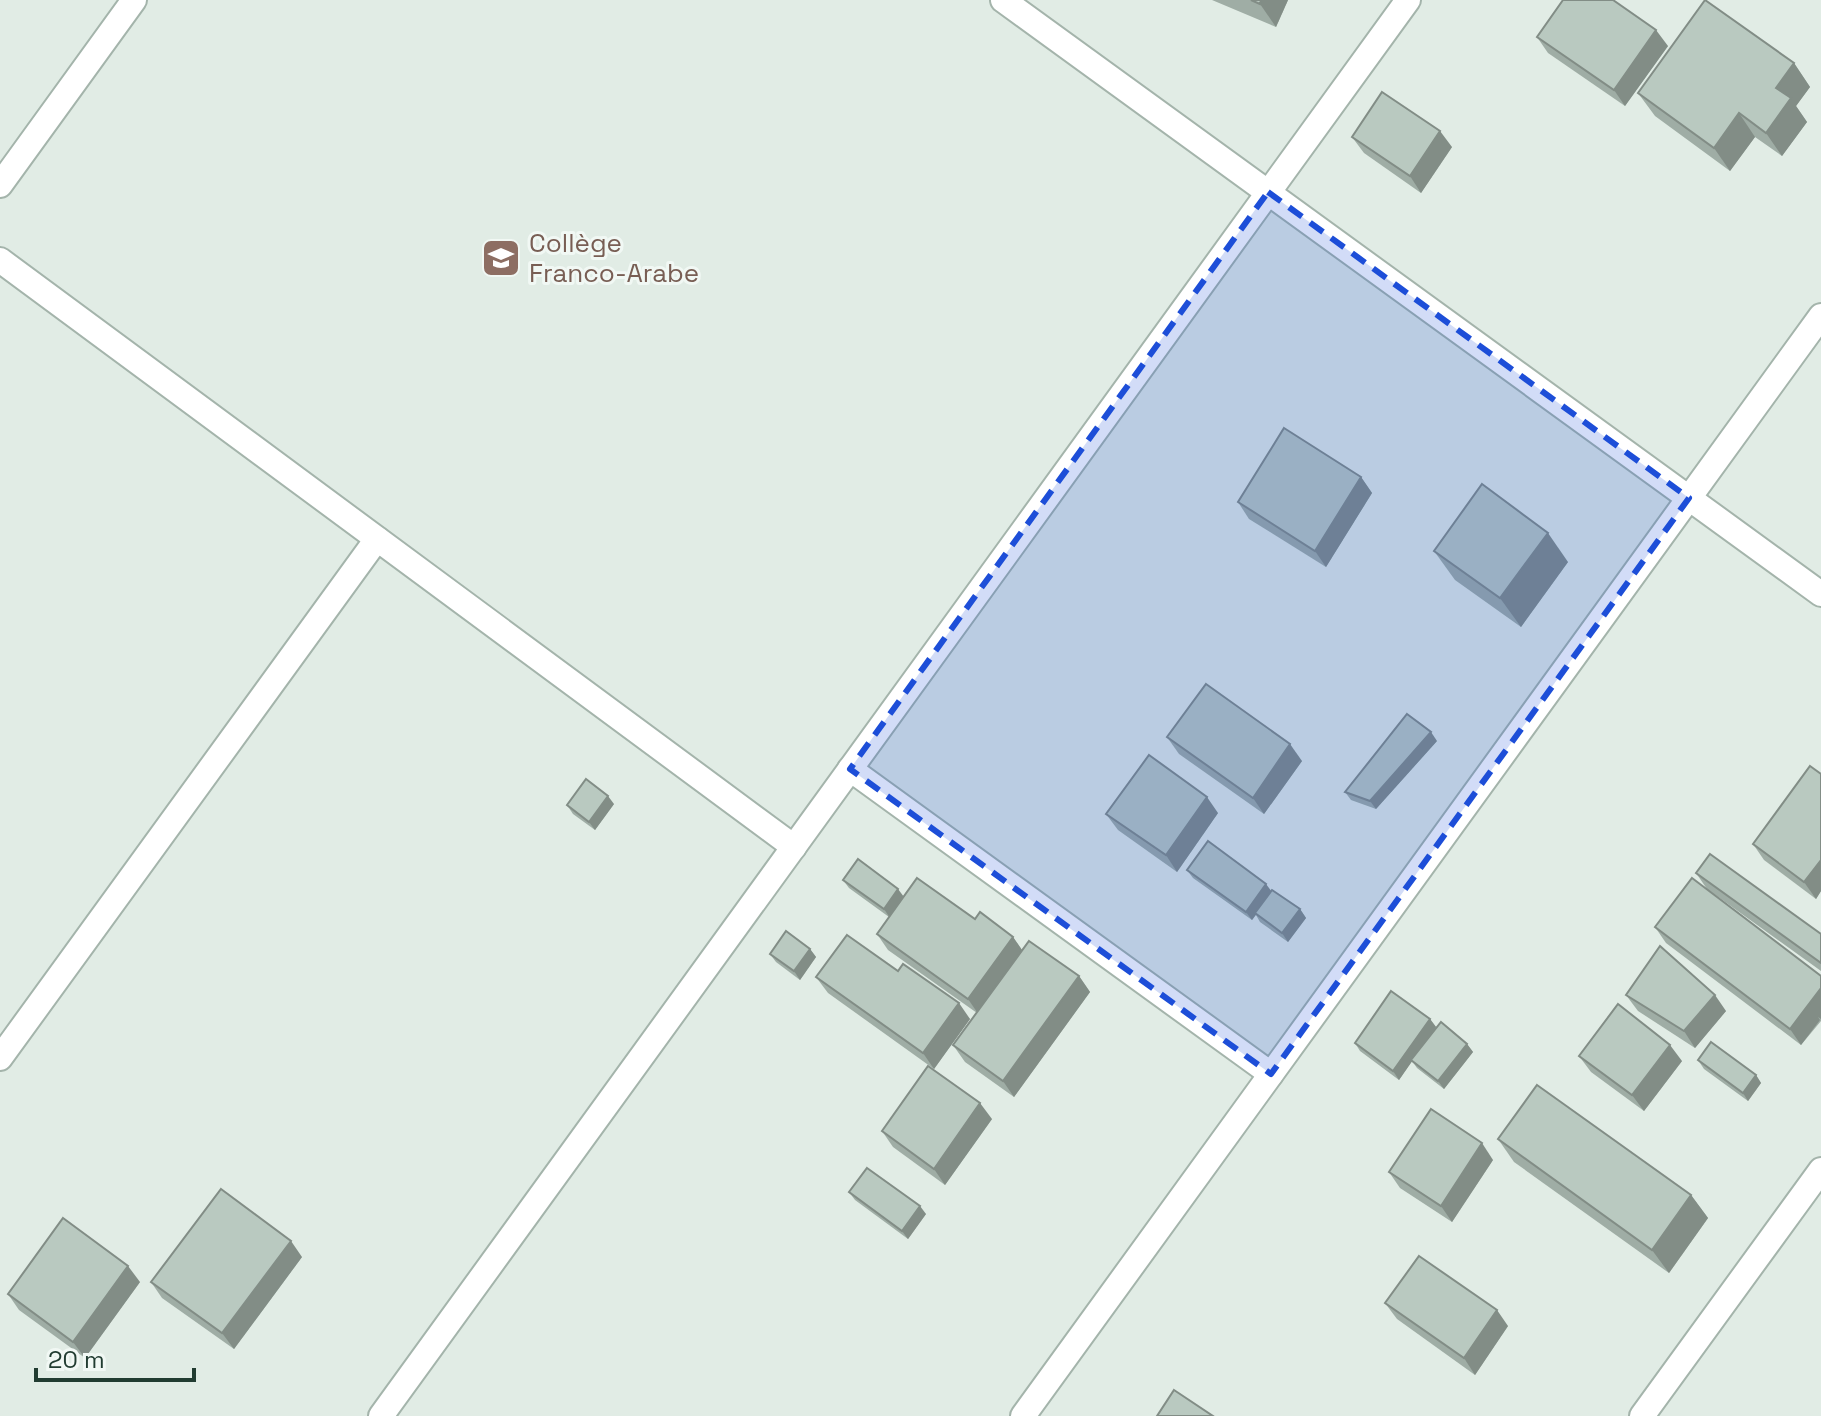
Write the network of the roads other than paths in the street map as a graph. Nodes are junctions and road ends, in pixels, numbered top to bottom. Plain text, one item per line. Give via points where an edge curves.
1 (134, 0) edge
2 (1003, 0) edge
3 (1408, 0) edge
4 (0, 185) edge
5 (1268, 192) junction
6 (0, 260) edge
7 (1821, 316) edge
8 (1689, 498) junction
9 (377, 539) junction
10 (1821, 594) edge
11 (850, 769) junction
12 (794, 847) junction
13 (0, 1058) edge
14 (1271, 1074) junction
15 (1821, 1170) edge
16 (381, 1416) edge
17 (1023, 1416) edge
18 (1642, 1416) edge

1 - 4 street
2 - 5 street
3 - 5 street
5 - 8 street
5 - 11 street
6 - 9 street
7 - 8 street
8 - 10 street
8 - 14 street
9 - 12 street
9 - 13 street
11 - 12 street
11 - 14 street
12 - 16 street
14 - 17 street
15 - 18 street

